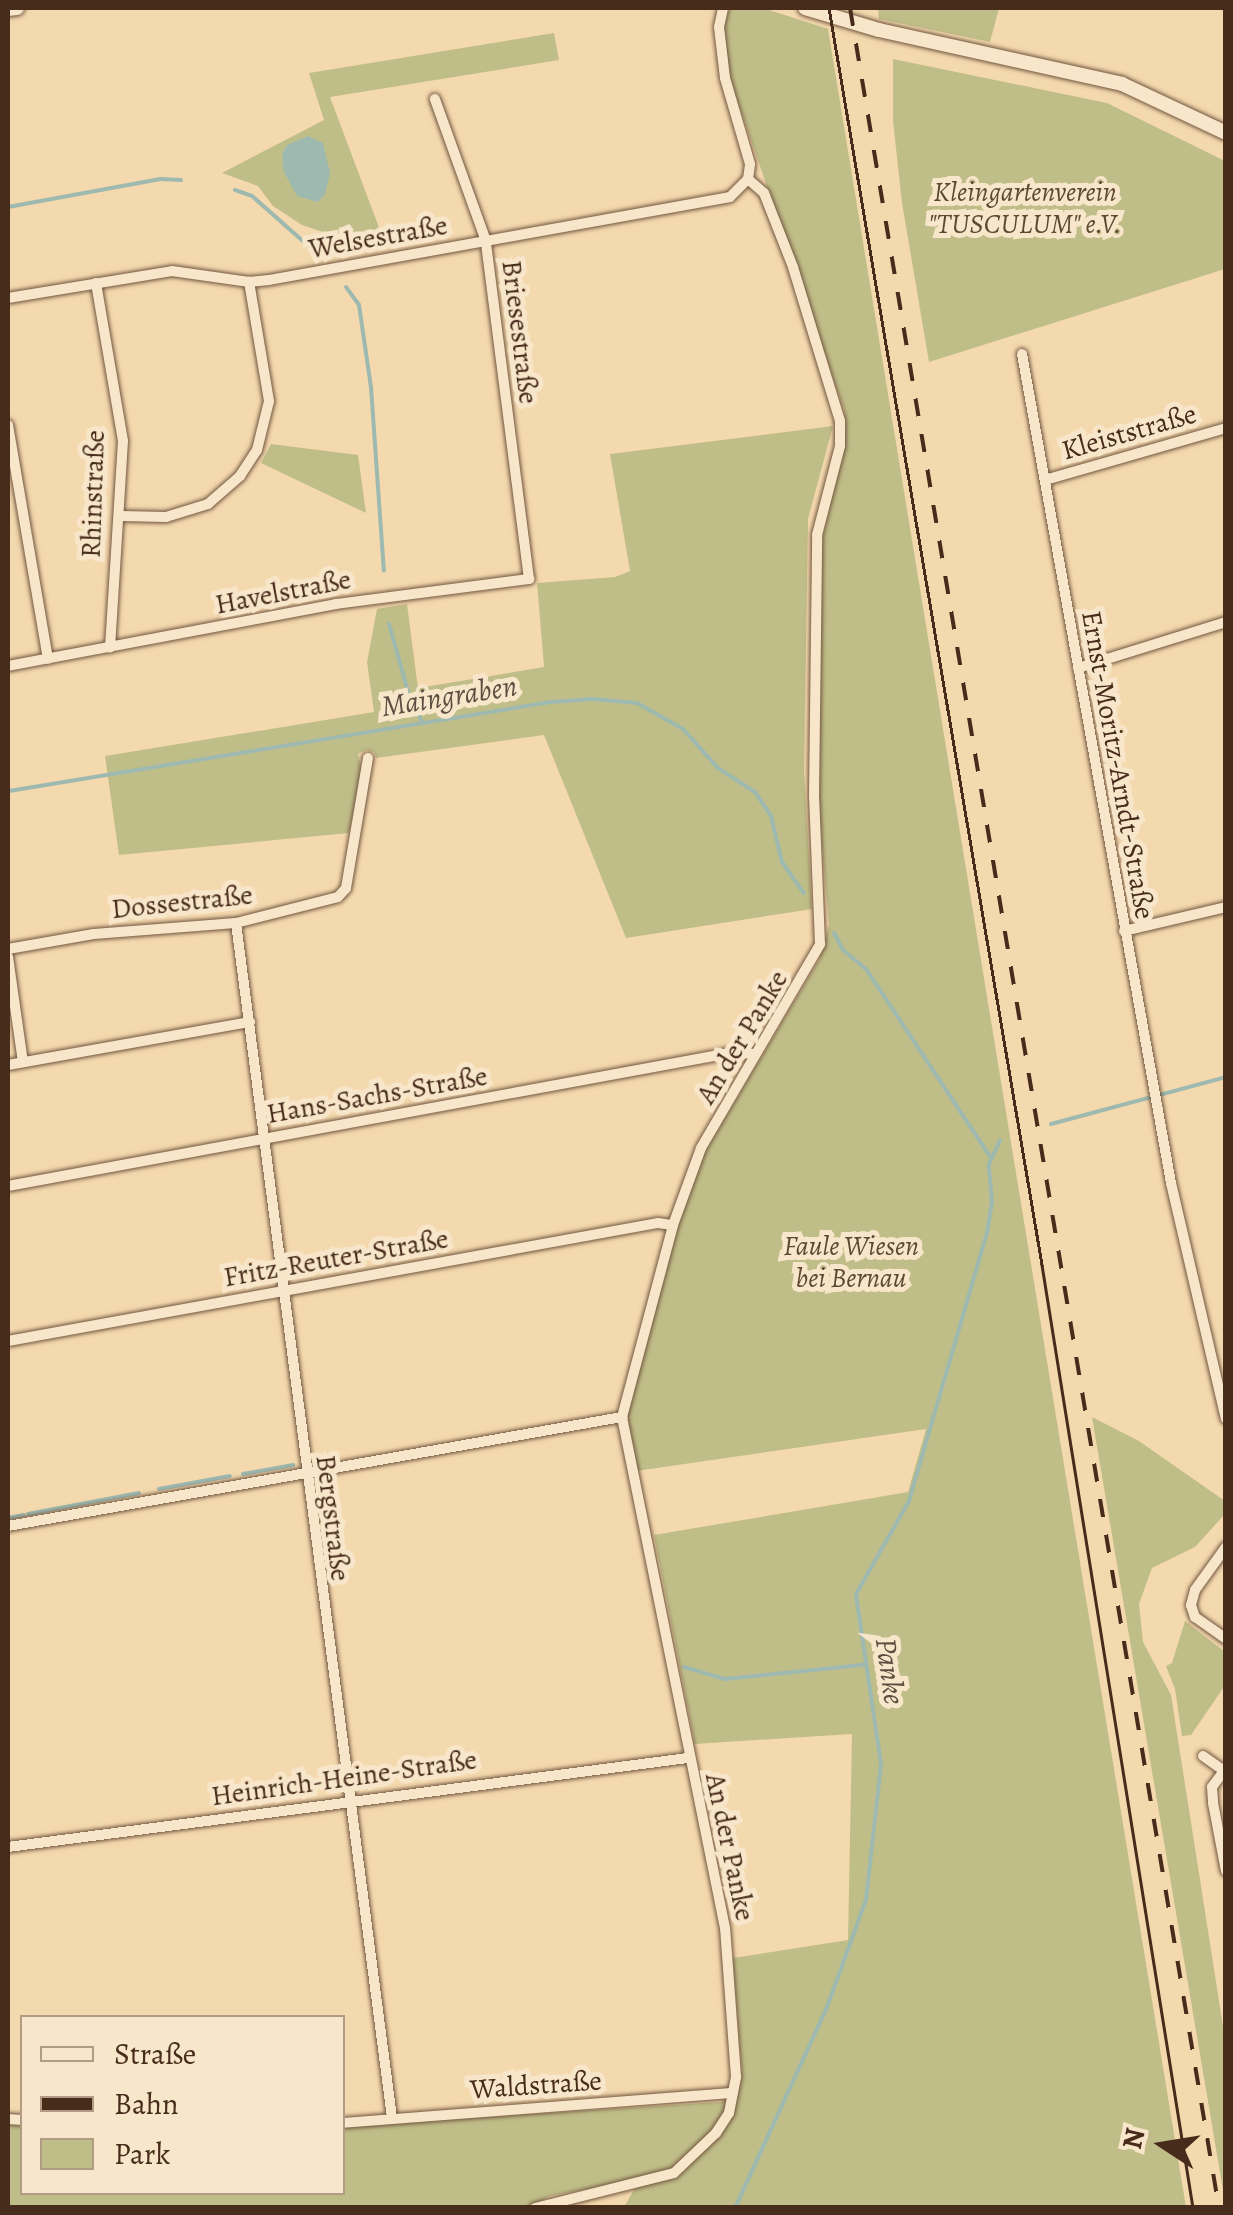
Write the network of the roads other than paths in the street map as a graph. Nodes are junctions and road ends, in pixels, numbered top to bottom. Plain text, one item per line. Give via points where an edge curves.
1 (18, 8) edge
2 (723, 8) edge
3 (805, 8) edge
4 (8, 9) edge
5 (436, 98) dead end
6 (1226, 133) edge
7 (748, 179) junction
8 (486, 241) junction
9 (96, 282) junction
10 (250, 282) junction
11 (8, 298) edge
12 (1022, 354) dead end
13 (8, 425) edge
14 (1226, 428) edge
15 (1045, 480) junction
16 (121, 516) junction
17 (528, 579) joint
18 (1226, 622) edge
19 (110, 648) junction
20 (48, 659) junction
21 (8, 666) edge
22 (1078, 668) junction
23 (368, 758) dead end
24 (1226, 907) edge
25 (236, 923) junction
26 (1124, 930) junction
27 (8, 949) edge
28 (8, 957) edge
29 (250, 1022) junction
30 (755, 1054) junction
31 (24, 1062) junction
32 (8, 1065) edge
33 (263, 1139) junction
34 (8, 1186) edge
35 (673, 1225) junction
36 (282, 1290) junction
37 (8, 1341) edge
38 (622, 1417) junction
39 (1225, 1418) edge
40 (304, 1472) junction
41 (8, 1526) edge
42 (1226, 1547) edge
43 (1226, 1639) edge
44 (1203, 1756) dead end
45 (688, 1758) junction
46 (1225, 1771) edge
47 (349, 1803) junction
48 (8, 1847) edge
49 (1226, 1871) edge
50 (734, 2093) junction
51 (392, 2117) junction
52 (345, 2123) edge
53 (535, 2208) edge

1 - 4 main road
2 - 7 street, An der Panke via 720,46 747,148
3 - 6 main road via 1122,84
5 - 8 street, Briesestraße
7 - 8 street, Welsestraße via 721,201
7 - 30 street, An der Panke via 764,193 793,268 840,422 818,534 814,797 820,944
8 - 10 street, Welsestraße
8 - 17 street, Briesestraße
9 - 10 street, Welsestraße via 172,271
9 - 11 street, Welsestraße
9 - 16 street, Rhinstraße via 123,442
10 - 16 street via 269,401 257,450 208,504 166,517
12 - 15 street, Ernst-Moritz-Arndt-Straße
13 - 20 street
14 - 15 street, Kleiststraße
15 - 22 street, Ernst-Moritz-Arndt-Straße
16 - 19 street, Rhinstraße
17 - 19 street, Havelstraße via 352,601
18 - 22 street
19 - 20 street, Havelstraße
20 - 21 street, Havelstraße
22 - 26 street, Ernst-Moritz-Arndt-Straße
23 - 25 street, Dossestraße via 346,888 338,897
24 - 26 street
25 - 27 street, Dossestraße via 94,934
25 - 29 street, Bergstraße
26 - 39 street, Ernst-Moritz-Arndt-Straße via 1171,1183
28 - 31 street
29 - 31 street
29 - 33 street, Bergstraße
30 - 33 street, Hans-Sachs-Straße via 730,1053
30 - 35 street, An der Panke via 701,1148
31 - 32 street
33 - 34 street, Hans-Sachs-Straße
33 - 36 street, Bergstraße
35 - 36 street, Fritz-Reuter-Straße
35 - 38 street, An der Panke
36 - 37 street, Fritz-Reuter-Straße
36 - 40 street, Bergstraße
38 - 40 street
38 - 45 street, An der Panke
40 - 41 street
40 - 47 street, Bergstraße
42 - 43 street via 1190,1606
44 - 46 street
45 - 47 street, Heinrich-Heine-Straße
45 - 50 street, An der Panke via 725,1928
46 - 49 street via 1212,1787 1212,1803
47 - 48 street, Heinrich-Heine-Straße
47 - 51 street, Bergstraße
50 - 51 street, Waldstraße
50 - 53 street via 716,2134 674,2173
51 - 52 street, Waldstraße

